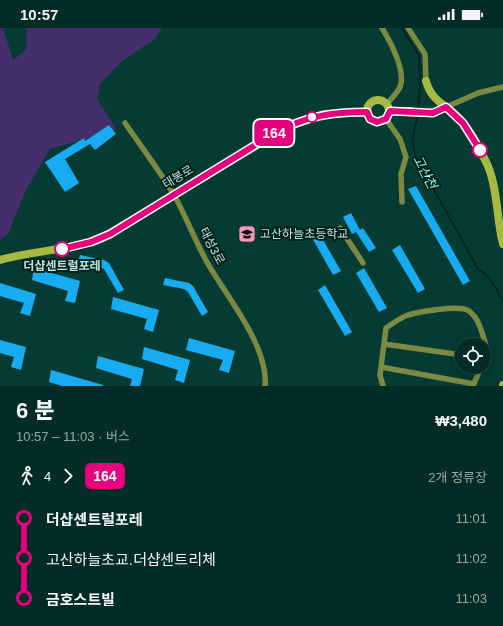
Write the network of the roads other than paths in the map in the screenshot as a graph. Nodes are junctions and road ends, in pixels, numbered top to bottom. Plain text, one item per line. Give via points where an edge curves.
1 (382, 28) edge
2 (408, 28) edge
3 (426, 81) joint
4 (503, 87) edge
5 (388, 107) junction
6 (446, 107) junction
7 (411, 111) joint
8 (367, 112) junction
9 (386, 119) junction
10 (125, 123) dead end
11 (173, 194) junction
12 (402, 202) dead end
13 (340, 228) dead end
14 (503, 244) edge
15 (0, 260) edge
16 (363, 263) dead end
17 (483, 338) edge
18 (384, 344) junction
19 (455, 353) edge
20 (381, 367) junction
21 (478, 374) edge
22 (473, 385) edge
23 (265, 386) edge
24 (383, 386) edge

1 - 5 street via 393,47 401,75 400,88
2 - 3 street via 425,54
3 - 6 street via 432,96
4 - 6 street via 478,93
5 - 7 street
5 - 8 street via 381,100 374,101 369,105
5 - 9 street
6 - 7 street via 433,113
6 - 14 street via 463,123 491,171
8 - 9 street via 373,121 381,122
8 - 11 street, 태봉로 via 324,114 287,126
9 - 12 street via 400,139 406,157 401,174
10 - 11 street, 태성3로
11 - 15 street, 태봉로 via 110,234 91,242
11 - 23 street, 태성3로 via 208,264 251,334 261,356 266,378
13 - 16 street
17 - 18 street via 477,318 467,310 456,308 408,315 395,321 386,328
18 - 19 street
18 - 20 street
20 - 22 street
20 - 24 street
21 - 22 street

